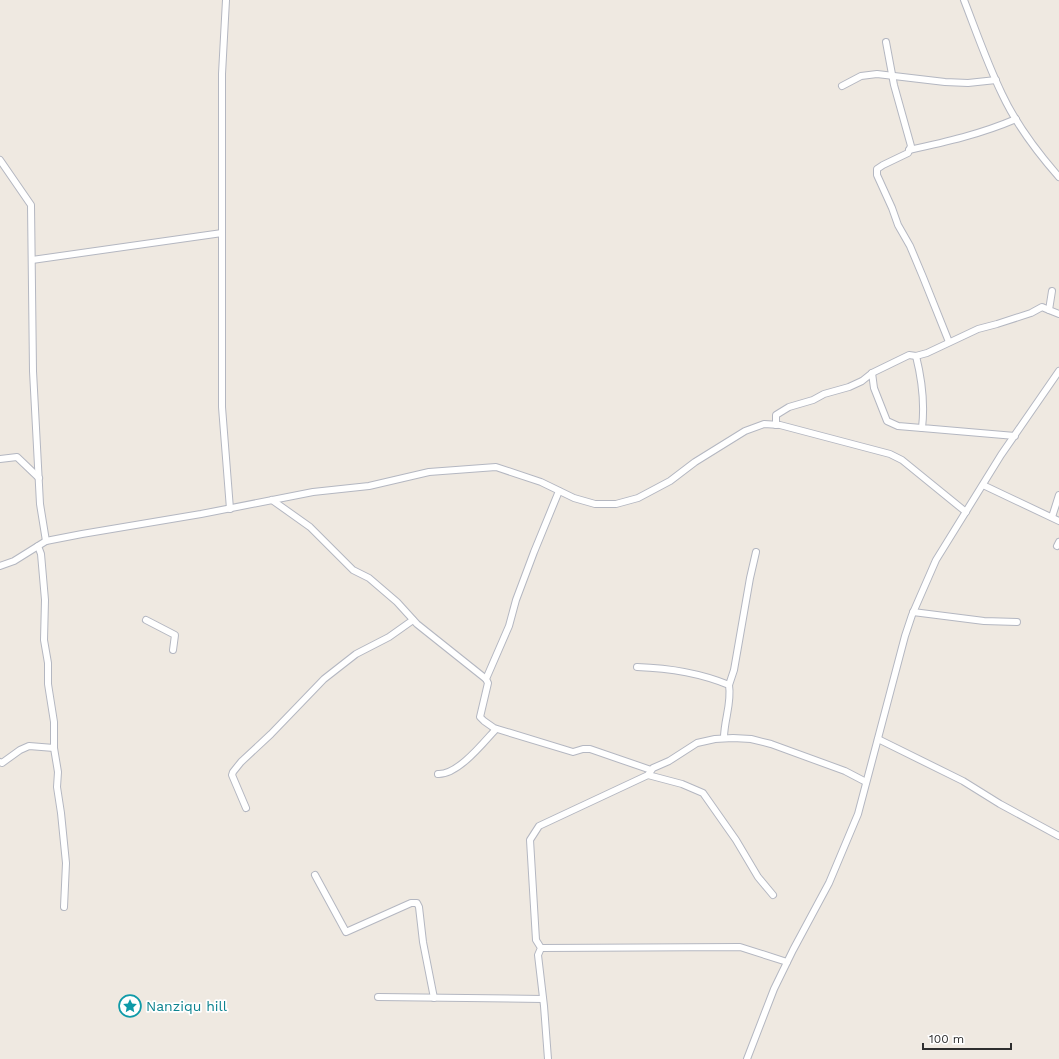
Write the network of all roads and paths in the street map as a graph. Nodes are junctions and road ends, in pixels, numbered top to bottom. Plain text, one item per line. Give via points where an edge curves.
1 (226, 0) edge
2 (964, 0) edge
3 (886, 42) dead end
4 (893, 76) junction
5 (996, 80) junction
6 (842, 86) dead end
7 (1016, 119) junction
8 (909, 150) junction
9 (0, 160) edge
10 (1059, 177) edge
11 (222, 233) junction
12 (32, 260) junction
13 (1052, 291) dead end
14 (1049, 310) junction
15 (1059, 314) edge
16 (949, 342) junction
17 (916, 356) junction
18 (1059, 371) edge
19 (872, 373) junction
20 (776, 425) junction
21 (922, 428) junction
22 (1015, 436) junction
23 (0, 459) edge
24 (39, 478) junction
25 (983, 485) junction
26 (560, 491) junction
27 (1059, 495) edge
28 (272, 500) junction
29 (230, 509) junction
30 (966, 512) junction
31 (1052, 518) junction
32 (1059, 521) edge
33 (46, 541) junction
34 (38, 546) junction
35 (756, 552) dead end
36 (0, 566) edge
37 (913, 612) junction
38 (146, 620) dead end
39 (413, 620) junction
40 (1017, 622) dead end
41 (173, 650) dead end
42 (637, 667) dead end
43 (486, 679) junction
44 (729, 685) junction
45 (496, 729) junction
46 (724, 738) junction
47 (878, 739) junction
48 (54, 748) junction
49 (0, 762) edge
50 (650, 773) junction
51 (438, 774) dead end
52 (866, 782) junction
53 (246, 808) dead end
54 (1059, 836) edge
55 (315, 875) dead end
56 (773, 895) dead end
57 (64, 907) dead end
58 (541, 948) junction
59 (787, 962) junction
60 (378, 997) dead end
61 (434, 998) junction
62 (544, 999) junction
63 (548, 1059) edge
64 (747, 1059) edge

1 - 11 street via 222,72
2 - 5 street
3 - 4 street
4 - 5 street via 968,83
4 - 6 street via 862,76
4 - 8 street via 911,146
5 - 7 street
7 - 8 street via 993,129
7 - 10 street
8 - 16 street via 908,154 883,165 878,169 877,175 898,225 910,246
9 - 12 street via 32,205
11 - 12 street
11 - 29 street via 222,407
12 - 24 street via 33,371
13 - 14 street
14 - 15 street
14 - 16 street via 1042,308 978,329
16 - 17 street
17 - 19 street via 909,354
17 - 21 street via 922,384
18 - 22 street
19 - 20 street via 849,387 789,407 776,415
19 - 21 street via 874,388 886,421 898,426
20 - 26 street via 764,424 745,431 670,481 638,498 616,504 595,504
20 - 30 street via 896,457
21 - 22 street
22 - 25 street
23 - 24 street via 17,458
24 - 33 street
25 - 30 street
25 - 31 street
26 - 28 street via 496,467 429,472 369,486 313,492
26 - 43 street
27 - 31 street
28 - 29 street
28 - 39 street via 310,527 353,570 369,578
29 - 33 street
30 - 37 street via 936,560
31 - 32 street
33 - 34 street
34 - 36 street via 14,561
34 - 48 street via 45,600 44,640 54,722
35 - 44 street
37 - 40 street via 984,621
37 - 47 street
38 - 41 street via 175,635
39 - 43 street
39 - 53 street via 389,637 356,654 324,679 240,762 232,775
42 - 44 street via 673,669
43 - 45 street via 488,683 480,717
44 - 46 street
45 - 50 street via 573,752 590,749
45 - 51 street via 470,757 444,775
46 - 50 street via 697,743 653,768
46 - 52 street via 771,744 845,771
47 - 52 street
47 - 54 street via 963,781
48 - 49 street via 29,746
48 - 57 street via 58,772 56,787 66,863
50 - 56 street via 703,793 758,877
50 - 58 street via 540,826 530,840 536,940
52 - 59 street via 858,814 829,883
55 - 61 street via 346,932 411,903 417,903
58 - 59 street via 740,947
58 - 62 street via 538,955
59 - 64 street
60 - 61 street
61 - 62 street
62 - 63 street

